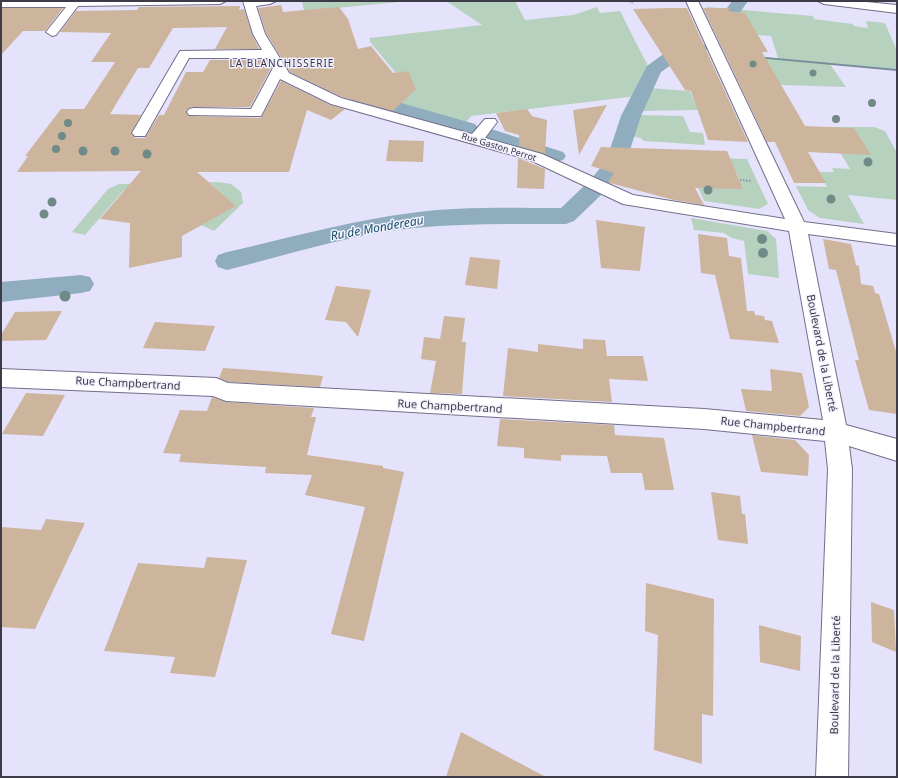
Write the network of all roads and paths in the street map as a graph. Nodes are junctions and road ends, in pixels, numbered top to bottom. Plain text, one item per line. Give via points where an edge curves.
1 (220, 1) edge
2 (628, 1) edge
3 (692, 1) edge
4 (824, 1) edge
5 (259, 2) edge
6 (75, 3) junction
7 (633, 3) dead end
8 (1, 4) edge
9 (872, 4) edge
10 (897, 9) edge
11 (52, 32) dead end
12 (271, 54) junction
13 (279, 69) junction
14 (194, 112) dead end
15 (490, 122) dead end
16 (140, 134) dead end
17 (476, 139) junction
18 (740, 180) dead end
19 (756, 181) dead end
20 (797, 226) junction
21 (897, 240) edge
22 (1, 378) edge
23 (836, 432) junction
24 (897, 450) edge
25 (832, 777) edge

1 - 6 street
2 - 7 path
3 - 20 street, Boulevard de la Liberté
4 - 9 street
5 - 12 street, Rue Gaston Perrot via 259,34
6 - 8 street
6 - 11 street
9 - 10 street
12 - 13 street, Rue Gaston Perrot
12 - 16 street via 185,54
13 - 14 street via 256,113
13 - 17 street, Rue Gaston Perrot via 284,76 336,101
15 - 17 street
17 - 20 street, Rue Gaston Perrot via 536,157 629,200
18 - 19 path
20 - 21 street, Rue Gaston Perrot
20 - 23 street, Boulevard de la Liberté via 834,407
22 - 23 street, Rue Champbertrand via 216,387 226,392 704,420
23 - 24 street, Rue Champbertrand
23 - 25 street, Boulevard de la Liberté via 840,468

